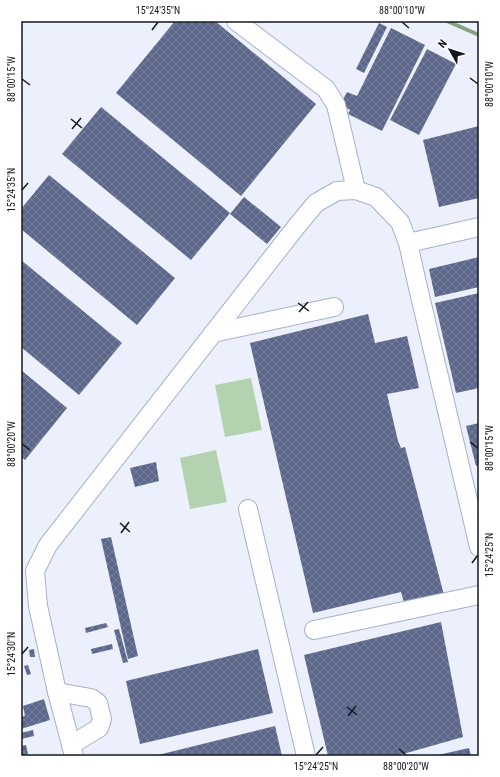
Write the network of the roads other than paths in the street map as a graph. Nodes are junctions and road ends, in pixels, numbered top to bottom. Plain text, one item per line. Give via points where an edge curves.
1 (236, 21) edge
2 (356, 190) junction
3 (479, 227) edge
4 (408, 243) junction
5 (334, 307) dead end
6 (213, 333) junction
7 (248, 509) dead end
8 (479, 547) edge
9 (28, 571) edge
10 (479, 596) edge
11 (314, 630) dead end
12 (57, 692) junction
13 (73, 751) edge
14 (306, 756) edge

1 - 2 lane via 326,89 336,105
2 - 4 lane via 376,197 400,222
2 - 6 lane via 337,191 316,203
3 - 4 lane
4 - 8 lane
5 - 6 lane
6 - 9 lane
7 - 14 lane
9 - 12 lane
10 - 11 lane
12 - 13 lane
12 - 13 lane via 91,698 98,703 102,719 99,728

